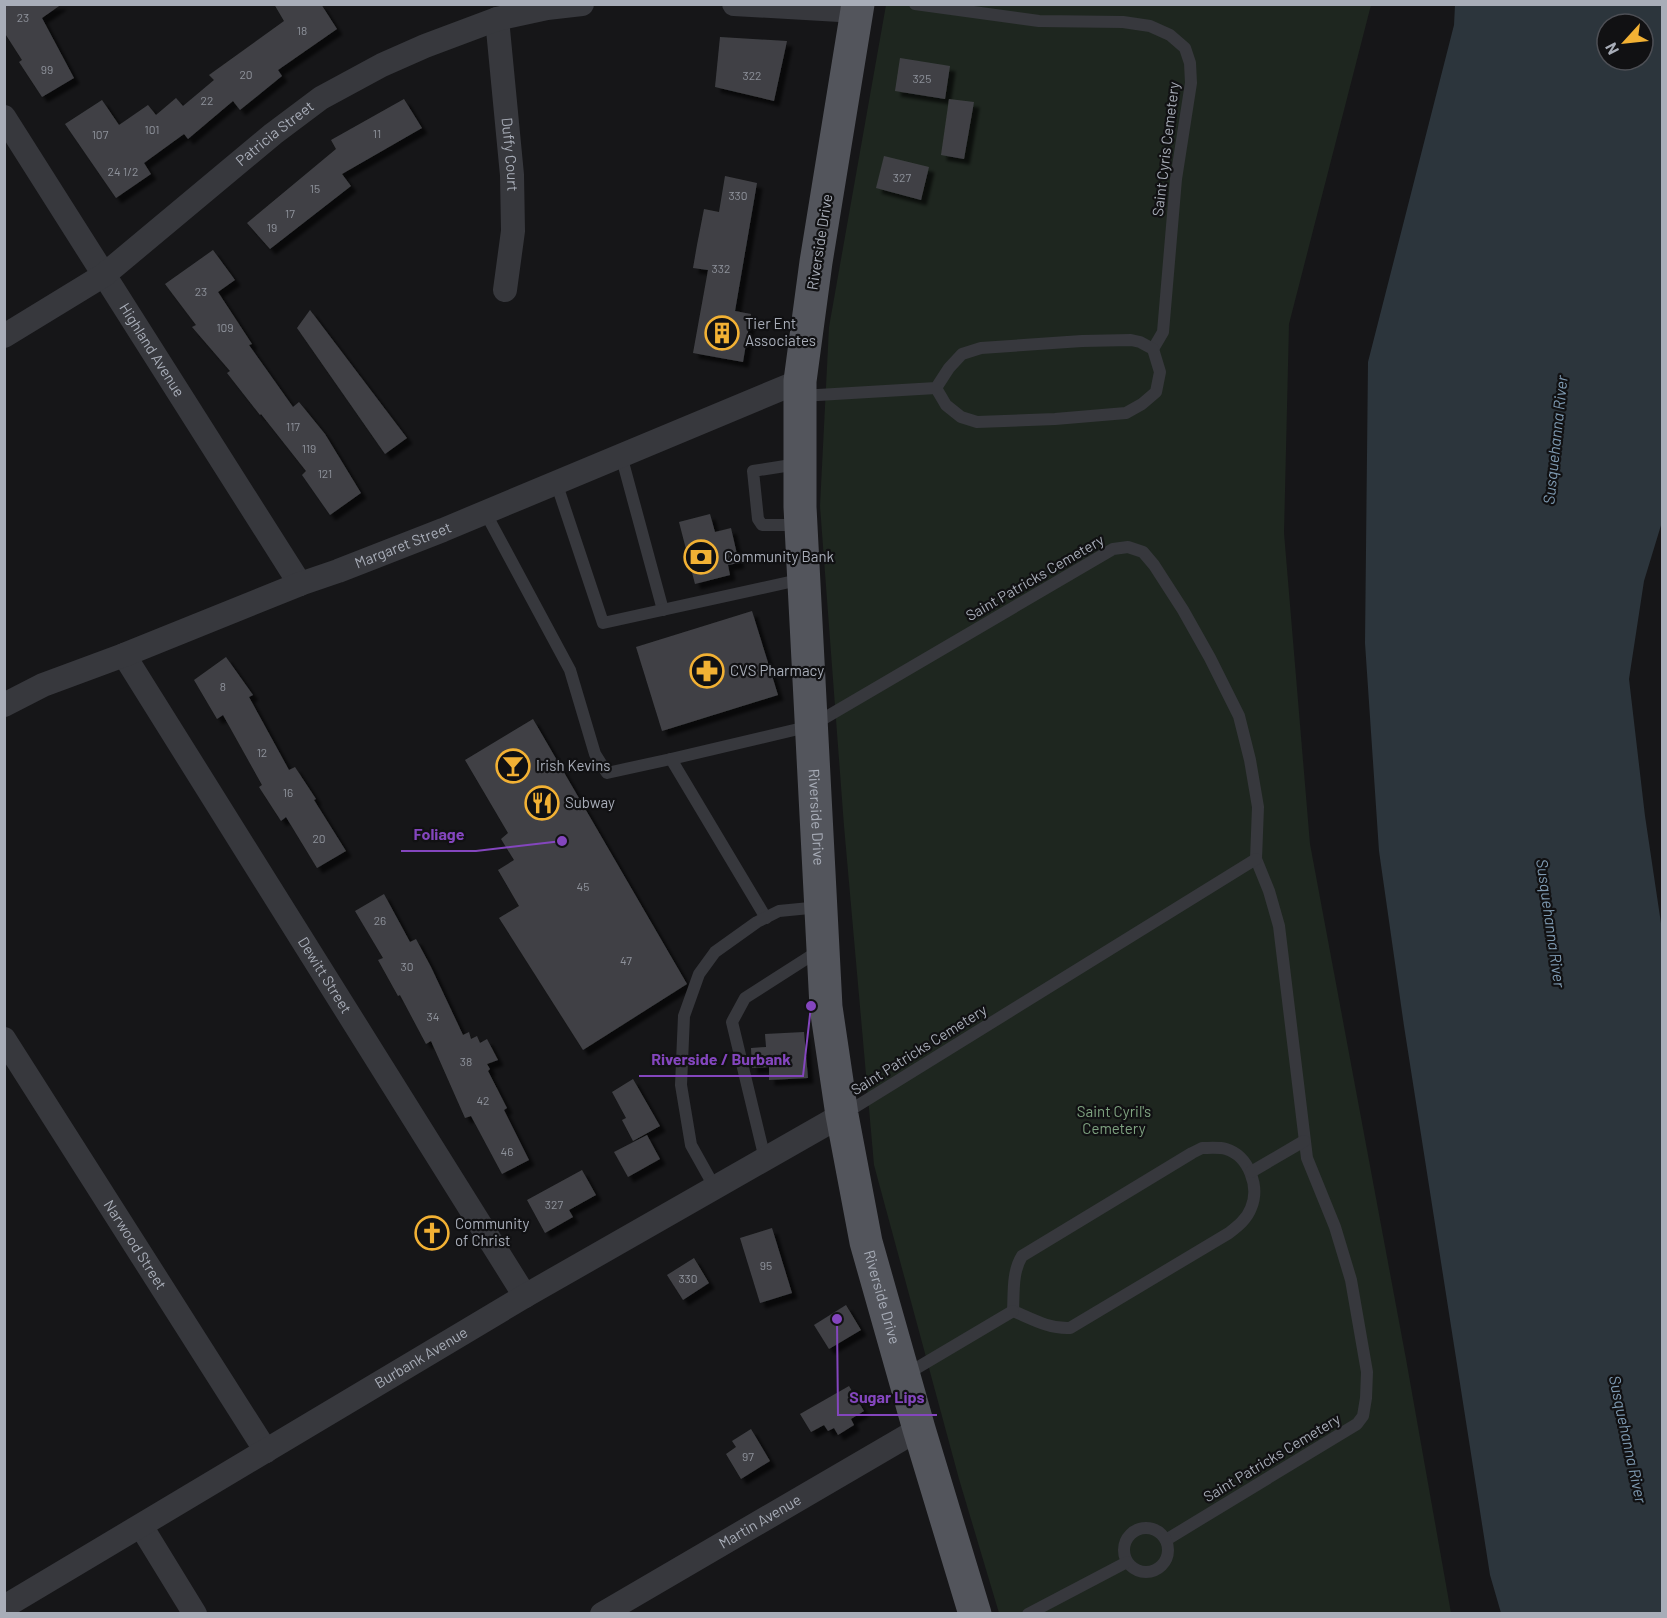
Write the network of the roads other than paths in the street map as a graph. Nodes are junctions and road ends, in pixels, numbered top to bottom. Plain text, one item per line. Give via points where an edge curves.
1 (582, 4) edge
2 (734, 4) edge
3 (915, 4) edge
4 (857, 8) edge
5 (497, 19) junction
6 (4, 117) edge
7 (104, 275) junction
8 (505, 290) dead end
9 (4, 336) edge
10 (1153, 349) junction
11 (936, 388) junction
12 (800, 389) junction
13 (621, 455) junction
14 (800, 464) junction
15 (556, 482) junction
16 (485, 512) junction
17 (801, 525) junction
18 (804, 579) junction
19 (300, 584) junction
20 (663, 610) junction
21 (124, 655) junction
22 (4, 705) edge
23 (812, 726) junction
24 (671, 759) junction
25 (1256, 859) junction
26 (821, 907) junction
27 (766, 918) junction
28 (823, 947) junction
29 (4, 1039) edge
30 (842, 1115) junction
31 (1304, 1141) junction
32 (765, 1159) junction
33 (1251, 1172) junction
34 (715, 1188) junction
35 (525, 1296) junction
36 (1013, 1311) junction
37 (904, 1375) junction
38 (919, 1429) junction
39 (266, 1451) junction
40 (141, 1526) junction
41 (1166, 1540) junction
42 (1127, 1562) junction
43 (6, 1603) edge
44 (195, 1614) edge
45 (602, 1614) edge
46 (975, 1614) edge
47 (1028, 1614) edge

1 - 5 street, Patricia Street
2 - 4 street
3 - 10 lane, Saint Cyris Cemetery via 1039,21 1150,26 1170,35 1185,48 1191,83 1176,179 1163,332
4 - 12 main road, Riverside Drive via 816,261
5 - 7 street, Patricia Street via 382,65 321,98
5 - 8 street, Duffy Court via 512,175 513,231
6 - 7 street, Highland Avenue
7 - 9 street, Patricia Street
7 - 19 street, Highland Avenue
10 - 11 lane via 1131,340 981,348 962,354
10 - 11 lane via 1160,372 1156,392 1126,413 977,422 961,417 946,405
11 - 12 lane
12 - 13 street, Margaret Street
12 - 14 main road, Riverside Drive
13 - 15 street, Margaret Street
13 - 20 lane
14 - 17 main road, Riverside Drive
14 - 17 lane via 753,471 762,525
15 - 16 street, Margaret Street
15 - 20 lane via 603,623
16 - 19 street, Margaret Street
16 - 24 lane, Saint Patricks Cemetery via 570,670 595,754 607,773
17 - 18 main road, Riverside Drive
18 - 20 lane
18 - 23 main road, Riverside Drive
19 - 21 street, Margaret Street
21 - 22 street, Margaret Street via 43,685
21 - 35 street, Dewitt Street
23 - 24 lane, Saint Patricks Cemetery
23 - 25 lane, Saint Patricks Cemetery via 1113,549 1128,547 1143,552 1154,565 1183,610 1239,716 1258,807
23 - 26 main road, Riverside Drive
24 - 27 lane
25 - 30 lane, Saint Patricks Cemetery
25 - 31 lane, Saint Patricks Cemetery via 1279,926
26 - 27 lane via 779,911
26 - 28 main road, Riverside Drive
27 - 34 lane via 715,952 699,974 684,1016 681,1085 691,1145
28 - 30 main road, Riverside Drive via 826,1007
28 - 32 lane via 745,999 732,1022
29 - 39 street, Narwood Street
30 - 32 street, Burbank Avenue
30 - 37 main road, Riverside Drive via 866,1242
31 - 33 lane
31 - 41 lane, Saint Patricks Cemetery via 1309,1165 1352,1280 1367,1372 1363,1416 1357,1424
32 - 34 street, Burbank Avenue
33 - 36 lane via 1254,1199 1240,1224 1070,1328 1057,1328
33 - 36 lane via 1241,1158 1225,1148 1202,1148 1192,1153 1022,1256 1015,1275
34 - 35 street, Burbank Avenue
35 - 39 street, Burbank Avenue
36 - 37 lane
37 - 38 main road, Riverside Drive
38 - 45 street, Martin Avenue
38 - 46 main road, Riverside Drive
39 - 40 street, Burbank Avenue
40 - 43 street, Burbank Avenue
40 - 44 street
41 - 42 lane via 1165,1562 1160,1568 1138,1572
41 - 42 lane via 1149,1528 1135,1531 1123,1548
42 - 47 lane

